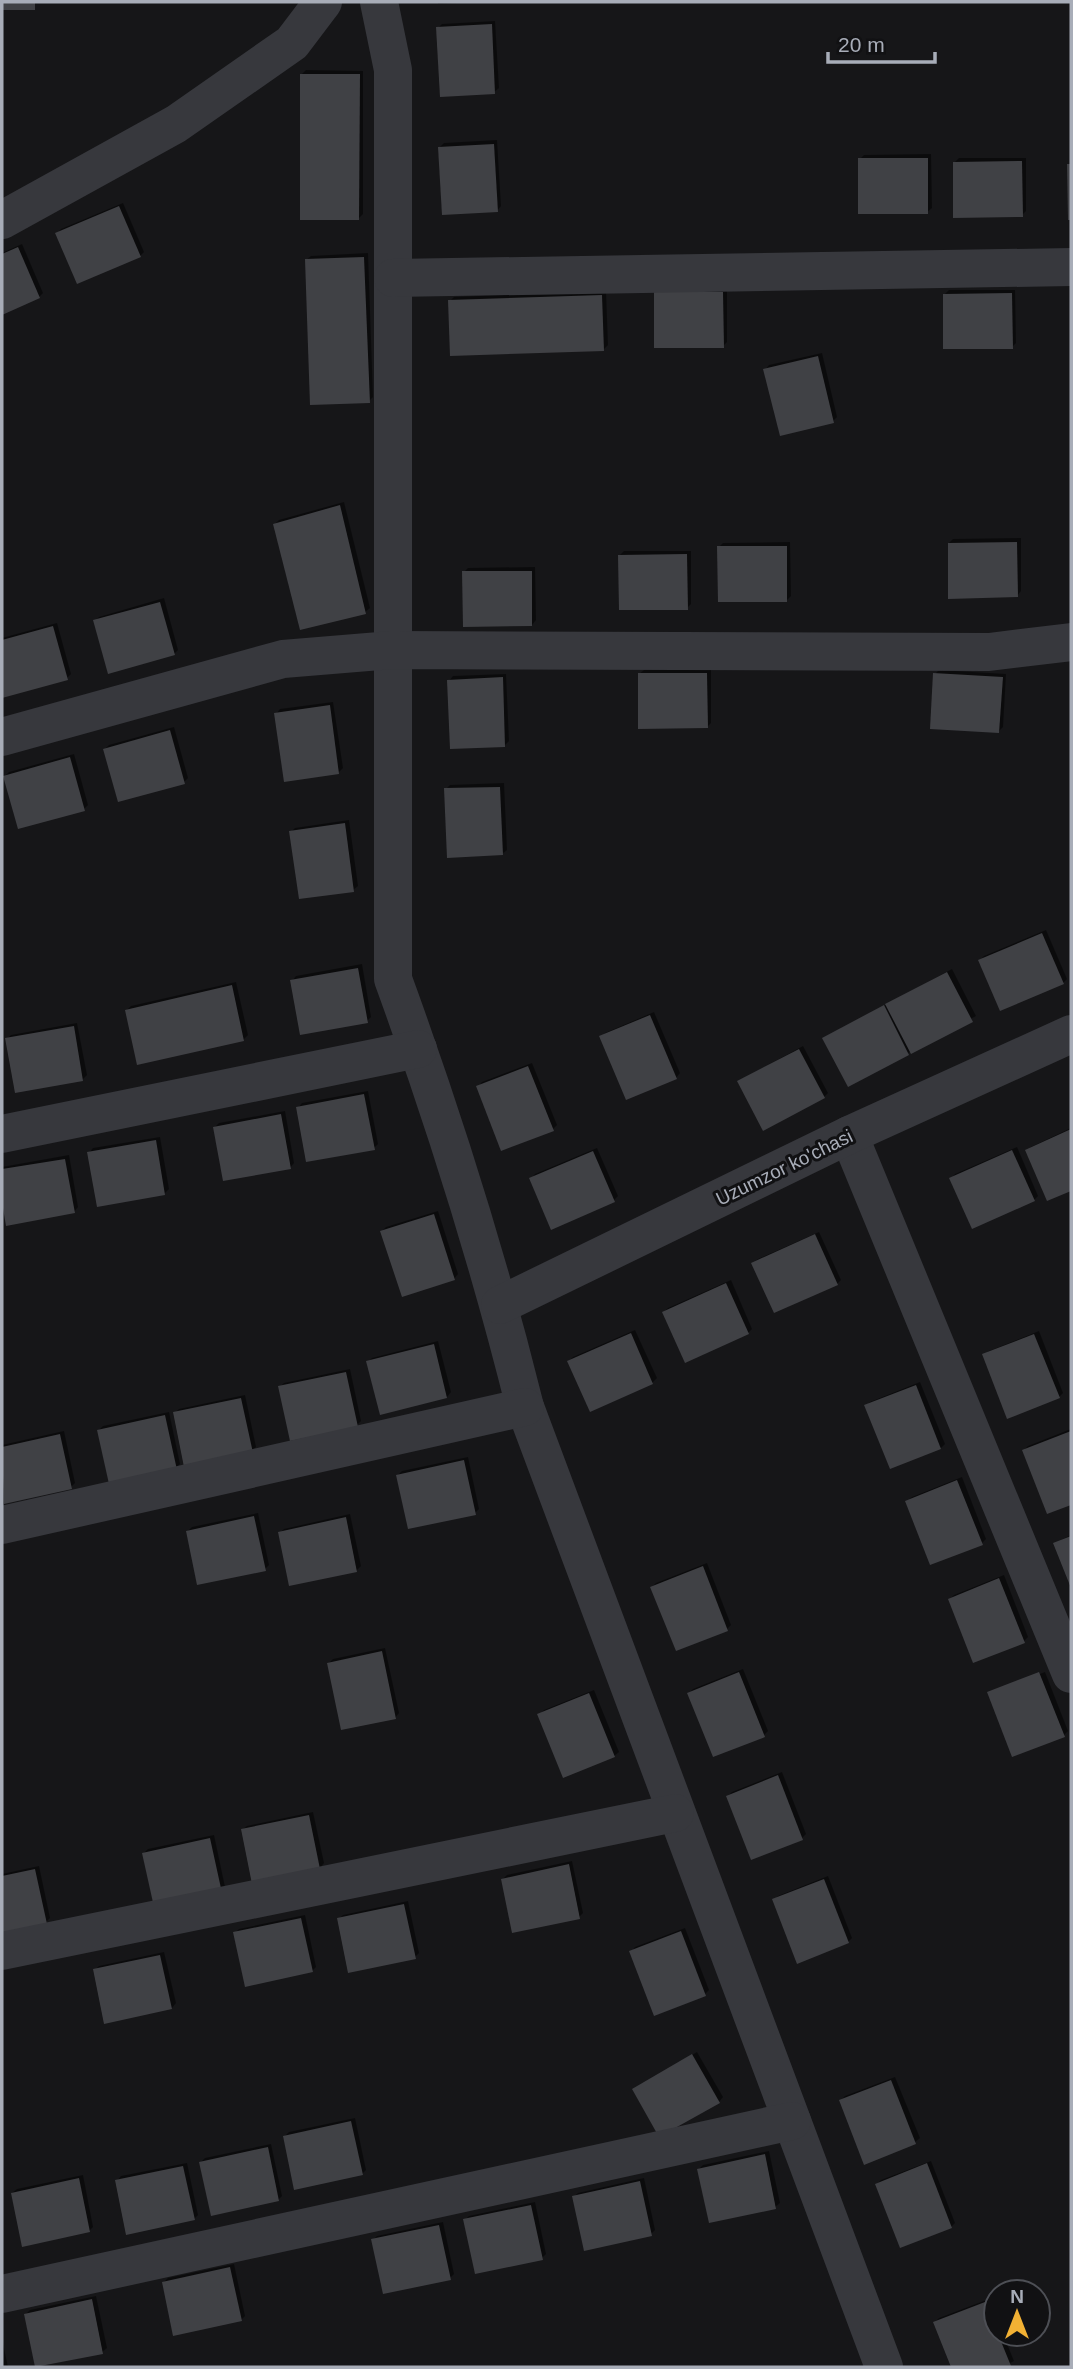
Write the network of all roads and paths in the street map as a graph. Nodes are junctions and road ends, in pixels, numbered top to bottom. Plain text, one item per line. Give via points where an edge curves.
1 (323, 2) edge
2 (379, 2) edge
3 (2, 220) edge
4 (1071, 267) edge
5 (393, 278) junction
6 (1071, 642) edge
7 (392, 650) junction
8 (2, 737) edge
9 (1071, 1034) edge
10 (418, 1049) junction
11 (2, 1134) edge
12 (849, 1135) junction
13 (500, 1305) junction
14 (525, 1407) junction
15 (2, 1525) edge
16 (1071, 1674) edge
17 (675, 1813) junction
18 (2, 1951) edge
19 (792, 2121) junction
20 (2, 2294) edge
21 (884, 2367) edge

1 - 3 street via 292,43 176,124
2 - 5 street via 393,70
4 - 5 street
5 - 7 street
6 - 7 street via 989,652
7 - 8 street via 283,659
7 - 10 street via 393,979
9 - 12 street, Uzumzor ko'chasi
10 - 11 street
10 - 13 street
12 - 13 street, Uzumzor ko'chasi
12 - 16 street
13 - 14 street
14 - 15 street
14 - 17 street
17 - 18 street
17 - 19 street
19 - 20 street
19 - 21 street

